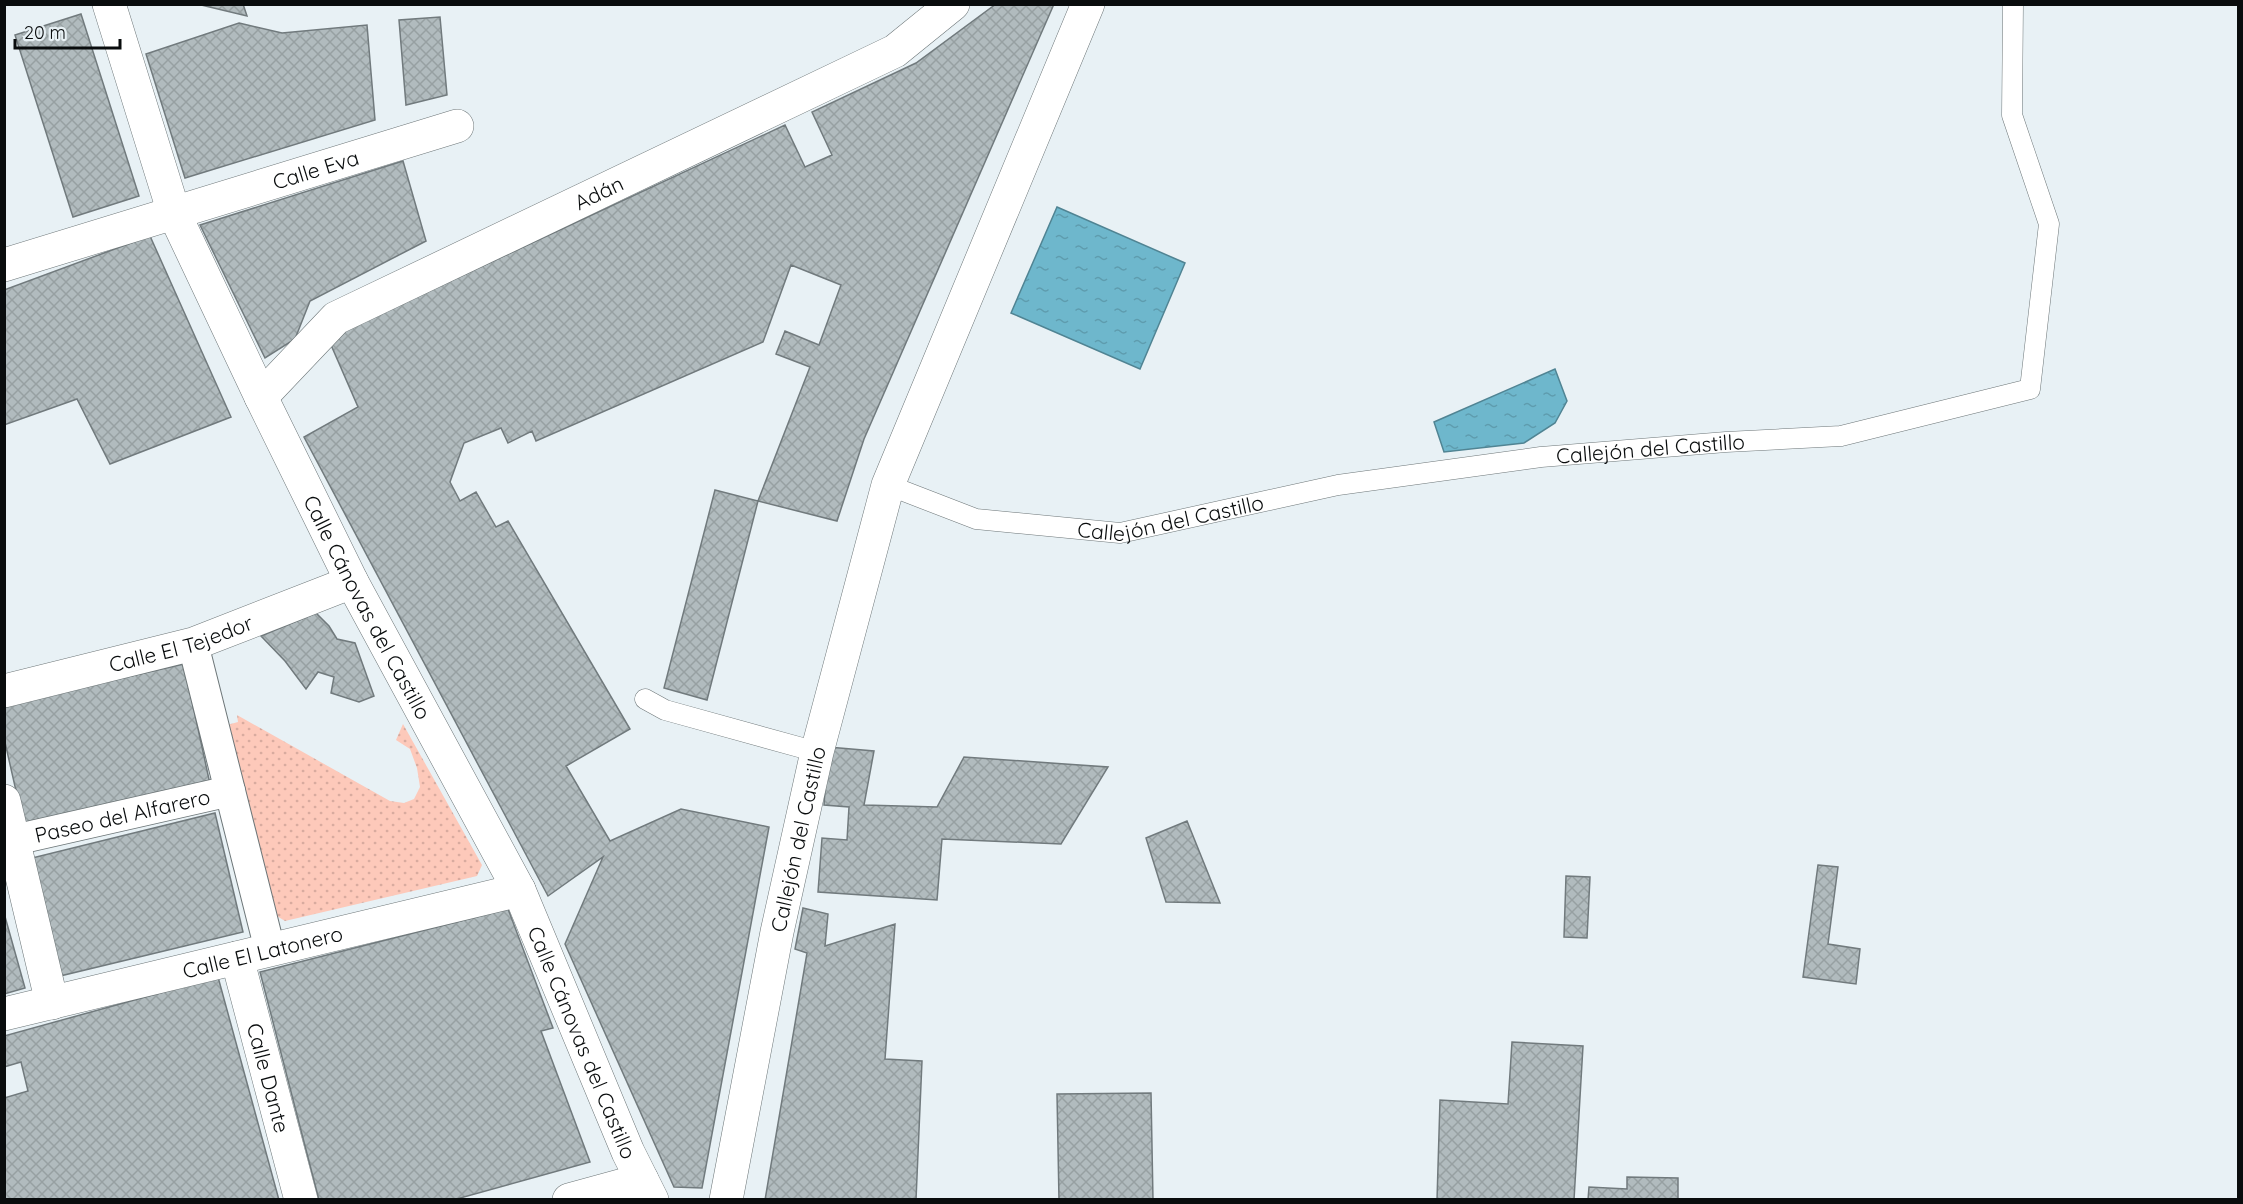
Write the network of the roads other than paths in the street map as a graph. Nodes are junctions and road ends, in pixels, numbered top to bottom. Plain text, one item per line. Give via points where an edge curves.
1 (109, 4) edge
2 (953, 4) edge
3 (1088, 4) edge
4 (2013, 4) edge
5 (457, 126) dead end
6 (174, 213) junction
7 (4, 265) edge
8 (261, 398) junction
9 (888, 485) junction
10 (352, 582) junction
11 (193, 644) junction
12 (4, 691) edge
13 (645, 699) dead end
14 (817, 753) junction
15 (230, 791) junction
16 (4, 801) edge
17 (14, 840) junction
18 (519, 890) junction
19 (270, 950) junction
20 (237, 958) junction
21 (52, 1003) junction
22 (4, 1014) edge
23 (647, 1190) edge
24 (301, 1200) edge
25 (568, 1200) edge
26 (726, 1200) edge

1 - 6 street, Calle Cánovas del Castillo
2 - 8 street, Adán via 894,51 336,318
3 - 9 street, Callejón del Castillo
4 - 9 lane, Callejón del Castillo via 2012,115 2049,224 2030,389 1841,436 1507,462 1338,485 1120,533 976,519
5 - 6 street, Calle Eva
6 - 7 street, Calle Eva
6 - 8 street, Calle Cánovas del Castillo
8 - 10 street, Calle Cánovas del Castillo
9 - 14 street, Callejón del Castillo
10 - 11 street, Calle El Tejedor
10 - 18 street, Calle Cánovas del Castillo
11 - 12 street, Calle El Tejedor
11 - 15 street
13 - 14 lane via 665,710
14 - 26 street, Callejón del Castillo via 777,932
15 - 17 street, Paseo del Alfarero
15 - 19 street
16 - 17 street
17 - 21 street
18 - 19 street, Calle El Latonero
18 - 23 street, Calle Cánovas del Castillo
19 - 20 street, Calle El Latonero
20 - 21 street, Calle El Latonero
20 - 24 street, Calle Dante
21 - 22 street, Calle El Latonero
23 - 25 street

